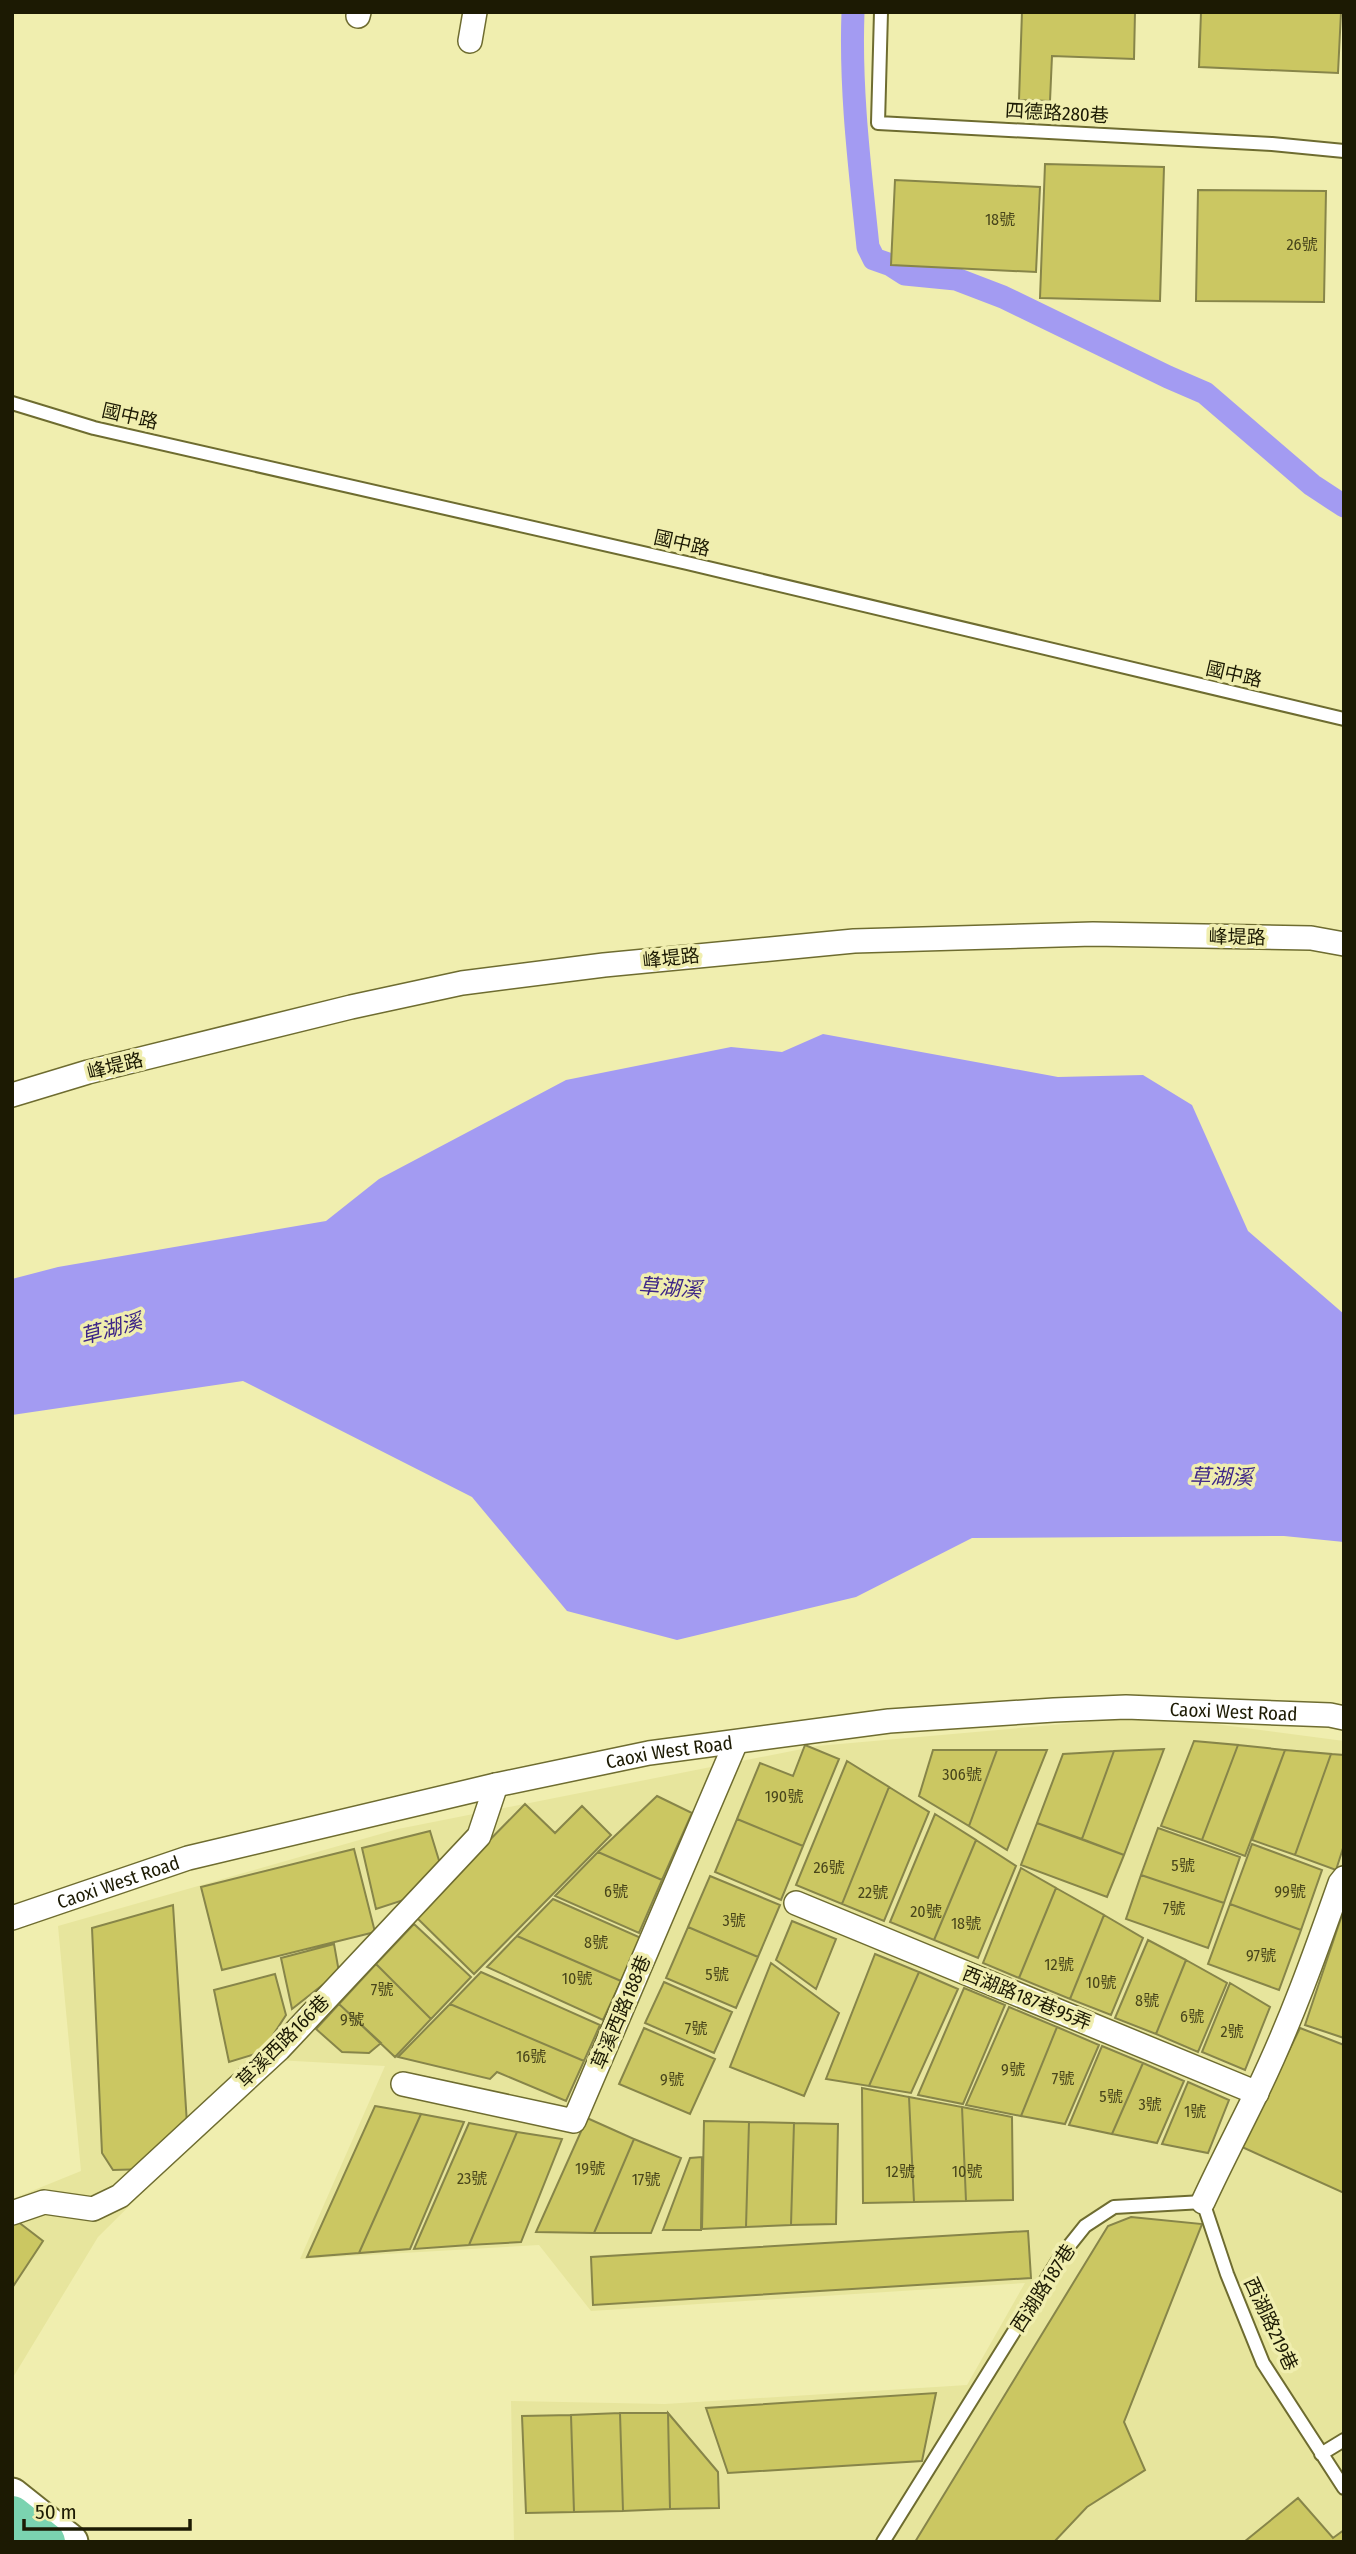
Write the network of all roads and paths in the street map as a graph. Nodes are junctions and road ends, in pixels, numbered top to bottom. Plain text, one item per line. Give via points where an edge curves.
1 (475, 12) edge
2 (881, 12) edge
3 (470, 41) dead end
4 (1344, 151) edge
5 (12, 402) edge
6 (1344, 719) edge
7 (1344, 944) edge
8 (12, 1095) edge
9 (1344, 1718) edge
10 (736, 1742) junction
11 (496, 1785) junction
12 (1344, 1878) edge
13 (796, 1903) dead end
14 (12, 1918) edge
15 (403, 2084) dead end
16 (1257, 2093) junction
17 (1203, 2202) junction
18 (12, 2213) edge
19 (1344, 2440) edge
20 (1321, 2454) junction
21 (1344, 2488) edge
22 (12, 2495) edge
23 (12, 2515) edge
24 (46, 2542) edge
25 (71, 2542) edge
26 (883, 2542) edge

1 - 3 street
2 - 4 lane, 四德路280巷 via 878,122
5 - 6 lane, 國中路 via 94,428
7 - 8 street, 峰堤路 via 1311,939 1093,934 854,941 604,965 462,983 351,1007
9 - 10 street, Caoxi West Road via 1126,1707 889,1721
10 - 11 street, Caoxi West Road via 649,1753
10 - 15 street, 草溪西路188巷 via 574,2121
11 - 14 street, Caoxi West Road via 188,1858
11 - 18 street, 草溪西路166巷 via 479,1836 279,2049 120,2196 93,2209 44,2202
12 - 16 street
13 - 16 street, 西湖路187巷95弄
16 - 17 street
17 - 20 lane, 西湖路219巷 via 1263,2363
17 - 26 lane, 西湖路187巷 via 1114,2207 1085,2226 1061,2256
19 - 20 lane
20 - 21 lane, 西湖路219巷
22 - 25 street
23 - 24 highway

